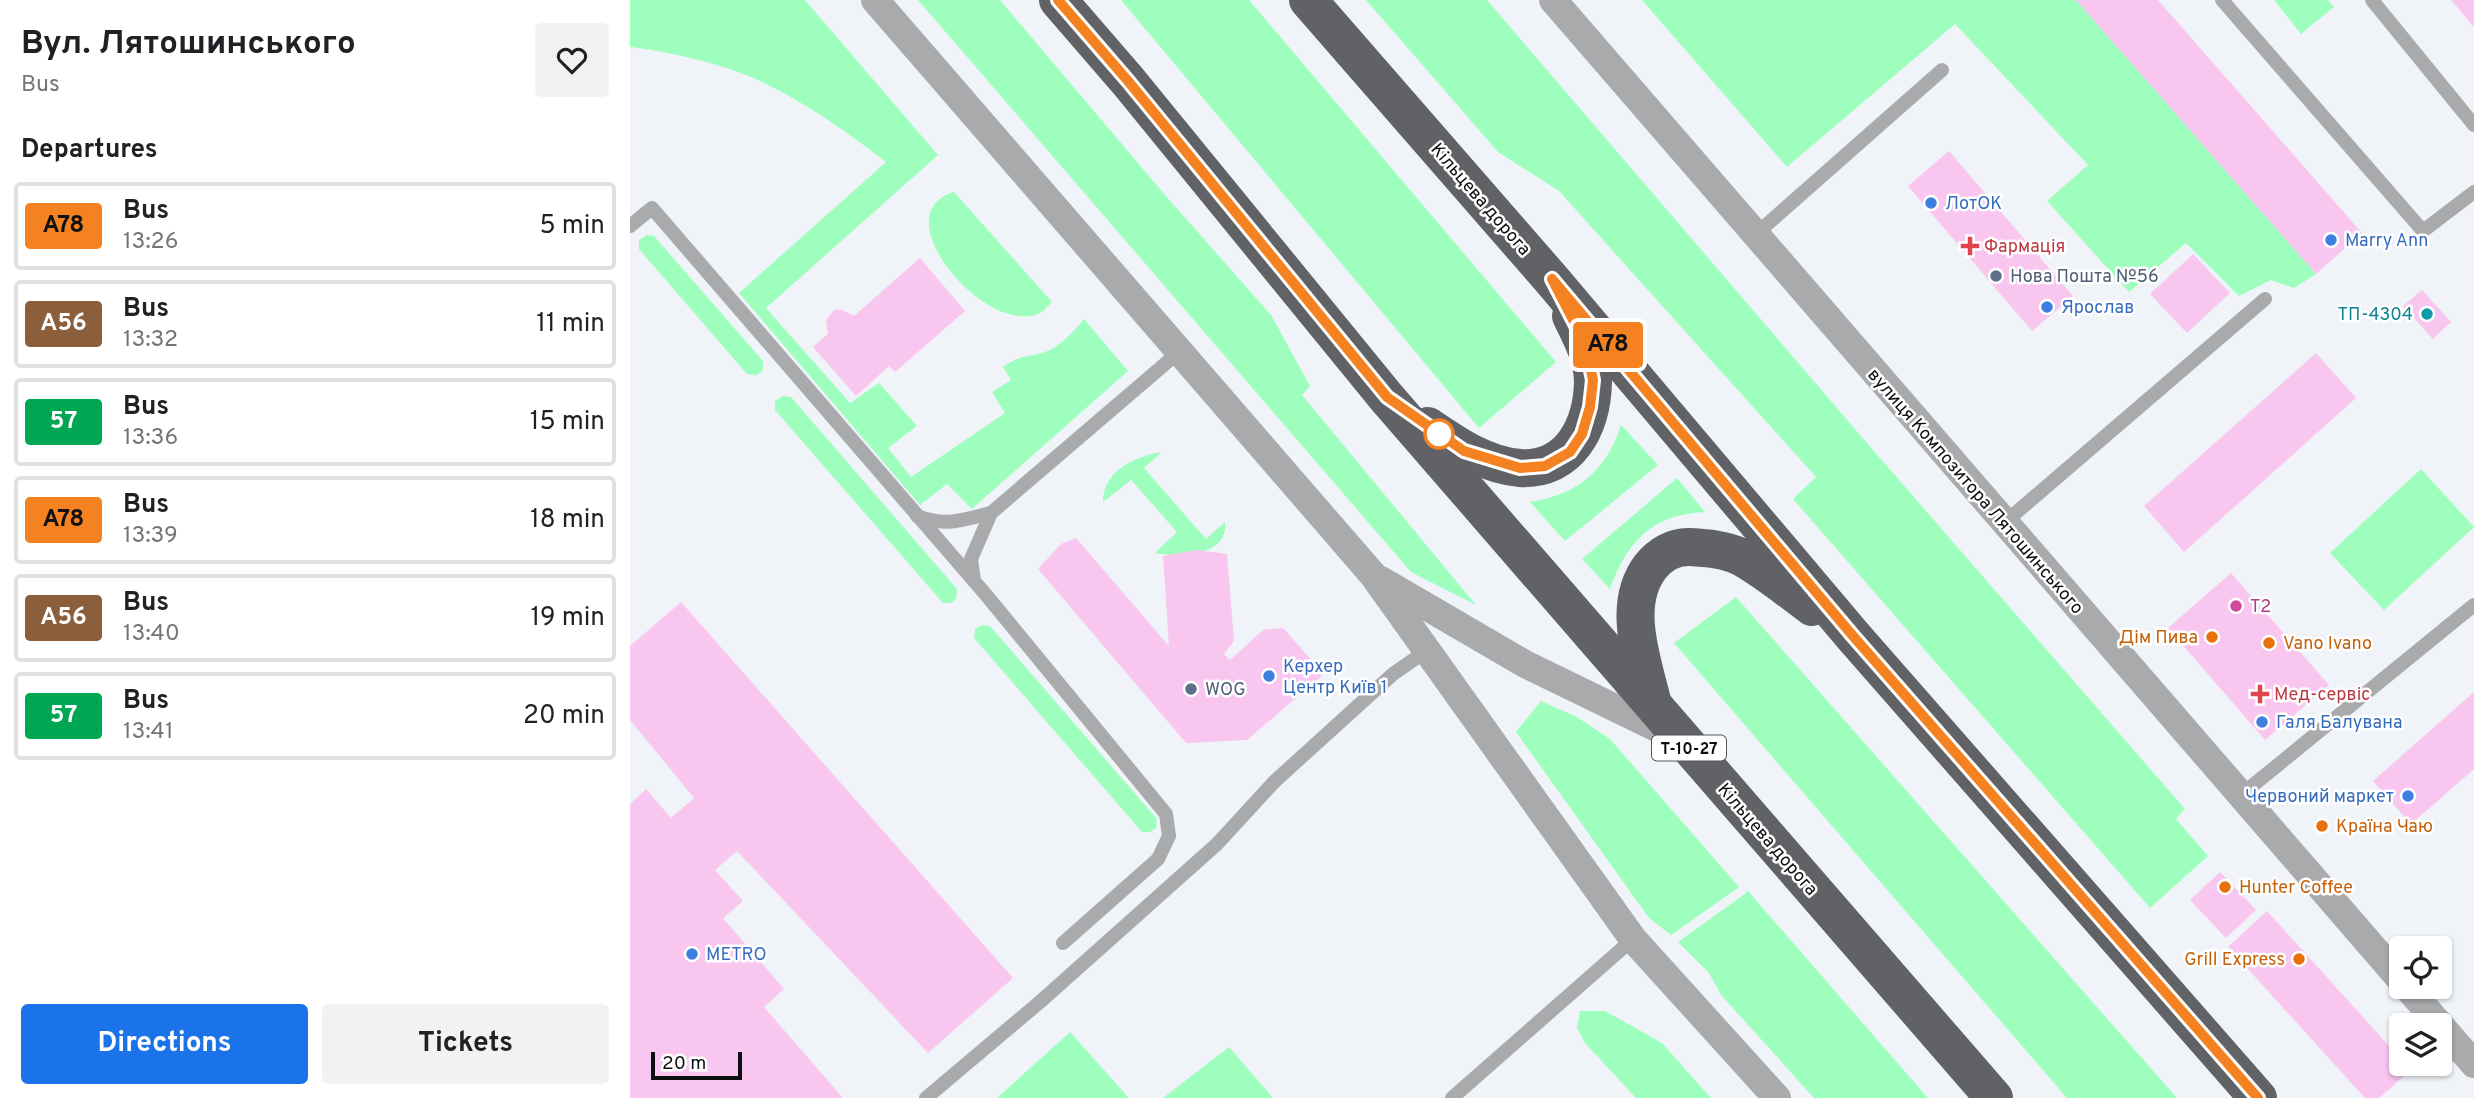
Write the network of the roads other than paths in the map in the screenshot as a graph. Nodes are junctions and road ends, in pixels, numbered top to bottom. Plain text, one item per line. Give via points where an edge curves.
1 (1058, 0) edge
2 (1308, 0) edge
3 (1553, 0) edge
4 (2222, 0) edge
5 (2372, 0) edge
6 (875, 2) edge
7 (1942, 70) dead end
8 (2474, 125) edge
9 (2474, 192) edge
10 (630, 226) edge
11 (1755, 235) junction
12 (1552, 279) junction
13 (2266, 299) dead end
14 (1180, 352) junction
15 (1387, 397) junction
16 (991, 513) junction
17 (916, 515) junction
18 (2004, 523) junction
19 (1373, 575) junction
20 (974, 582) junction
21 (2474, 606) edge
22 (1853, 636) junction
23 (1426, 651) junction
24 (1654, 709) junction
25 (1683, 741) junction
26 (2241, 795) junction
27 (1633, 939) junction
28 (1063, 943) dead end
29 (2389, 967) edge
30 (2417, 999) edge
31 (2474, 1064) edge
32 (926, 1098) edge
33 (1452, 1098) edge
34 (1777, 1098) edge
35 (1994, 1098) edge
36 (2258, 1098) edge

1 - 15 highway, Кільцева дорога / Т-10-27
2 - 12 highway, Кільцева дорога
3 - 11 street, вулиця Композитора Лятошинського
4 - 9 lane via 2423,231
5 - 8 lane
6 - 14 street
7 - 11 lane
10 - 17 lane via 652,208
11 - 18 street, вулиця Композитора Лятошинського
12 - 15 highway via 1585,343 1593,380 1582,434 1570,452 1545,466 1520,468 1494,462 1464,451
12 - 22 highway, Кільцева дорога
13 - 18 lane
14 - 16 lane
14 - 19 street
15 - 24 highway, Кільцева дорога / Т-10-27
16 - 17 lane via 937,523
16 - 20 lane via 971,559
17 - 20 lane
18 - 26 street, вулиця Композитора Лятошинського
19 - 23 street
19 - 25 street via 1525,664
20 - 28 lane via 1166,814 1169,836 1158,859
21 - 26 lane
22 - 24 highway via 1740,556 1678,547 1658,559 1642,578 1636,602 1637,640
22 - 36 highway, Кільцева дорога
23 - 27 street
23 - 32 lane via 1393,674 1275,781 1217,844
24 - 25 highway, Кільцева дорога / Т-10-27
25 - 35 highway, Кільцева дорога / Т-10-27
26 - 29 street, вулиця Композитора Лятошинського
27 - 33 lane
27 - 34 street
30 - 31 street

